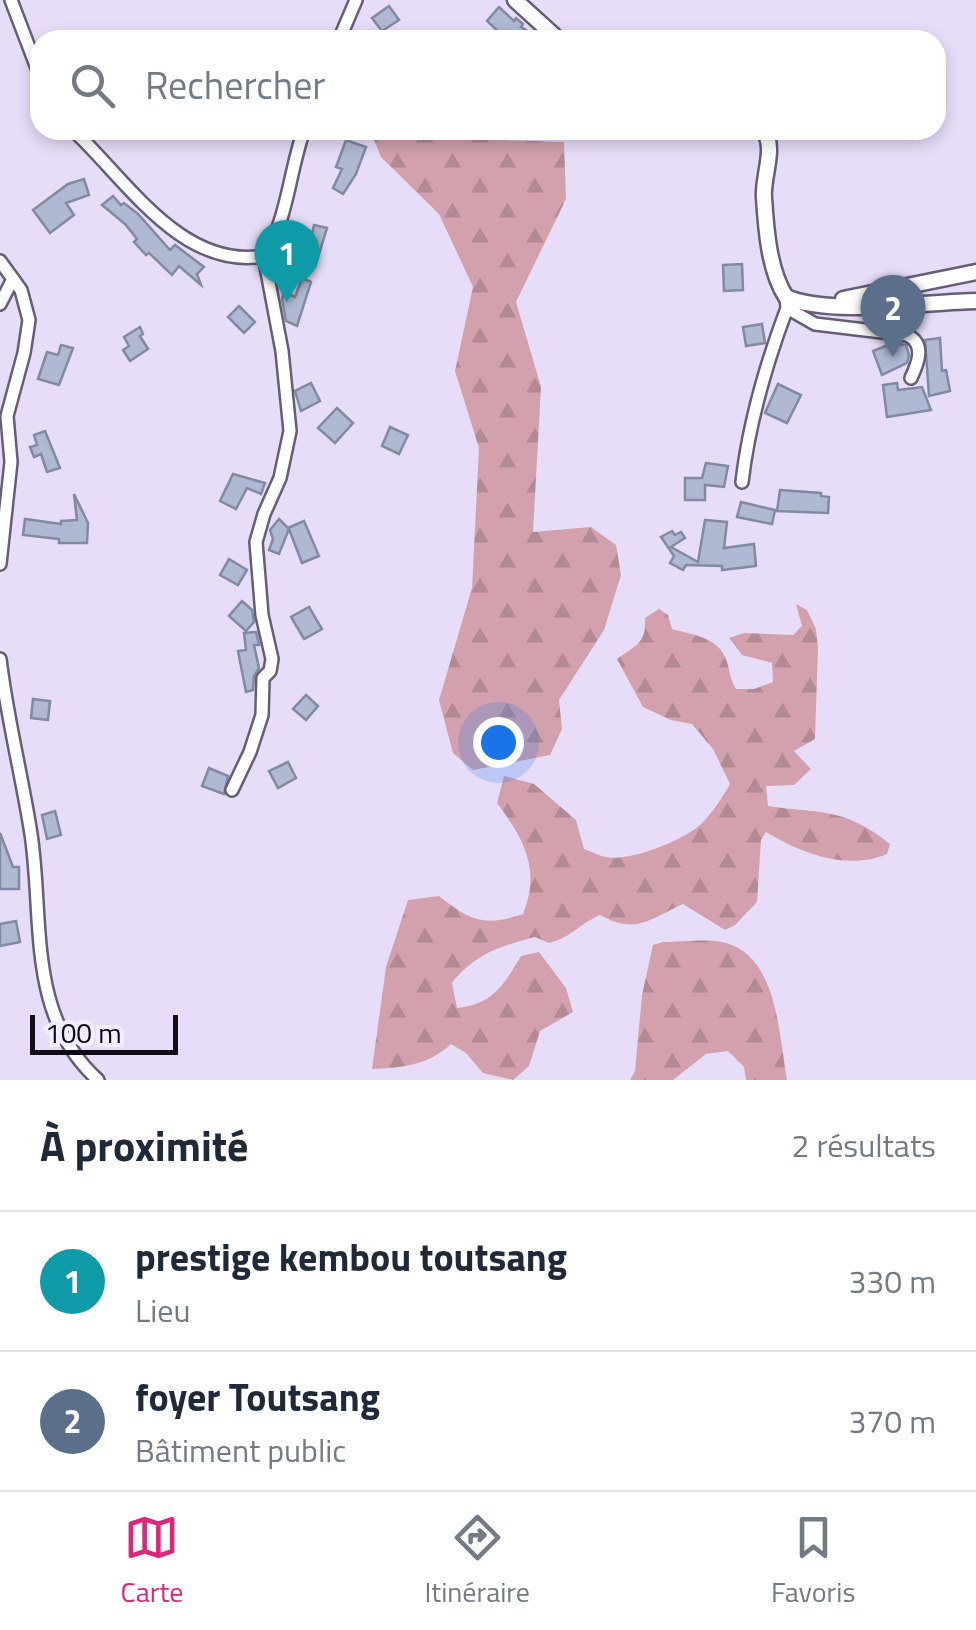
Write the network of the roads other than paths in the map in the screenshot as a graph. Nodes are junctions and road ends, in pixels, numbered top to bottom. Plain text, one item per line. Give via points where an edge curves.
1 (11, 0) edge
2 (356, 0) edge
3 (514, 0) edge
4 (343, 30) edge
5 (548, 30) edge
6 (30, 50) edge
7 (82, 140) edge
8 (301, 140) edge
9 (767, 140) edge
10 (264, 256) junction
11 (0, 262) edge
12 (976, 272) edge
13 (12, 279) junction
14 (976, 301) edge
15 (786, 302) junction
16 (0, 304) edge
17 (813, 304) junction
18 (911, 378) dead end
19 (6, 465) edge
20 (742, 482) dead end
21 (0, 564) edge
22 (0, 660) edge
23 (232, 790) dead end
24 (98, 1080) edge

1 - 6 street
2 - 4 street
3 - 5 street
7 - 10 street via 144,205 192,242 242,260
8 - 10 street
9 - 15 street via 764,197 775,274
10 - 23 street via 290,432 256,542 272,659 263,678 262,714
11 - 13 street
12 - 17 street
13 - 16 street
13 - 19 street via 29,320 6,416
14 - 17 street
15 - 17 street
15 - 18 street via 815,324 914,338 918,361
15 - 20 street via 746,443
19 - 21 street
22 - 24 street via 31,834 42,969 72,1053

